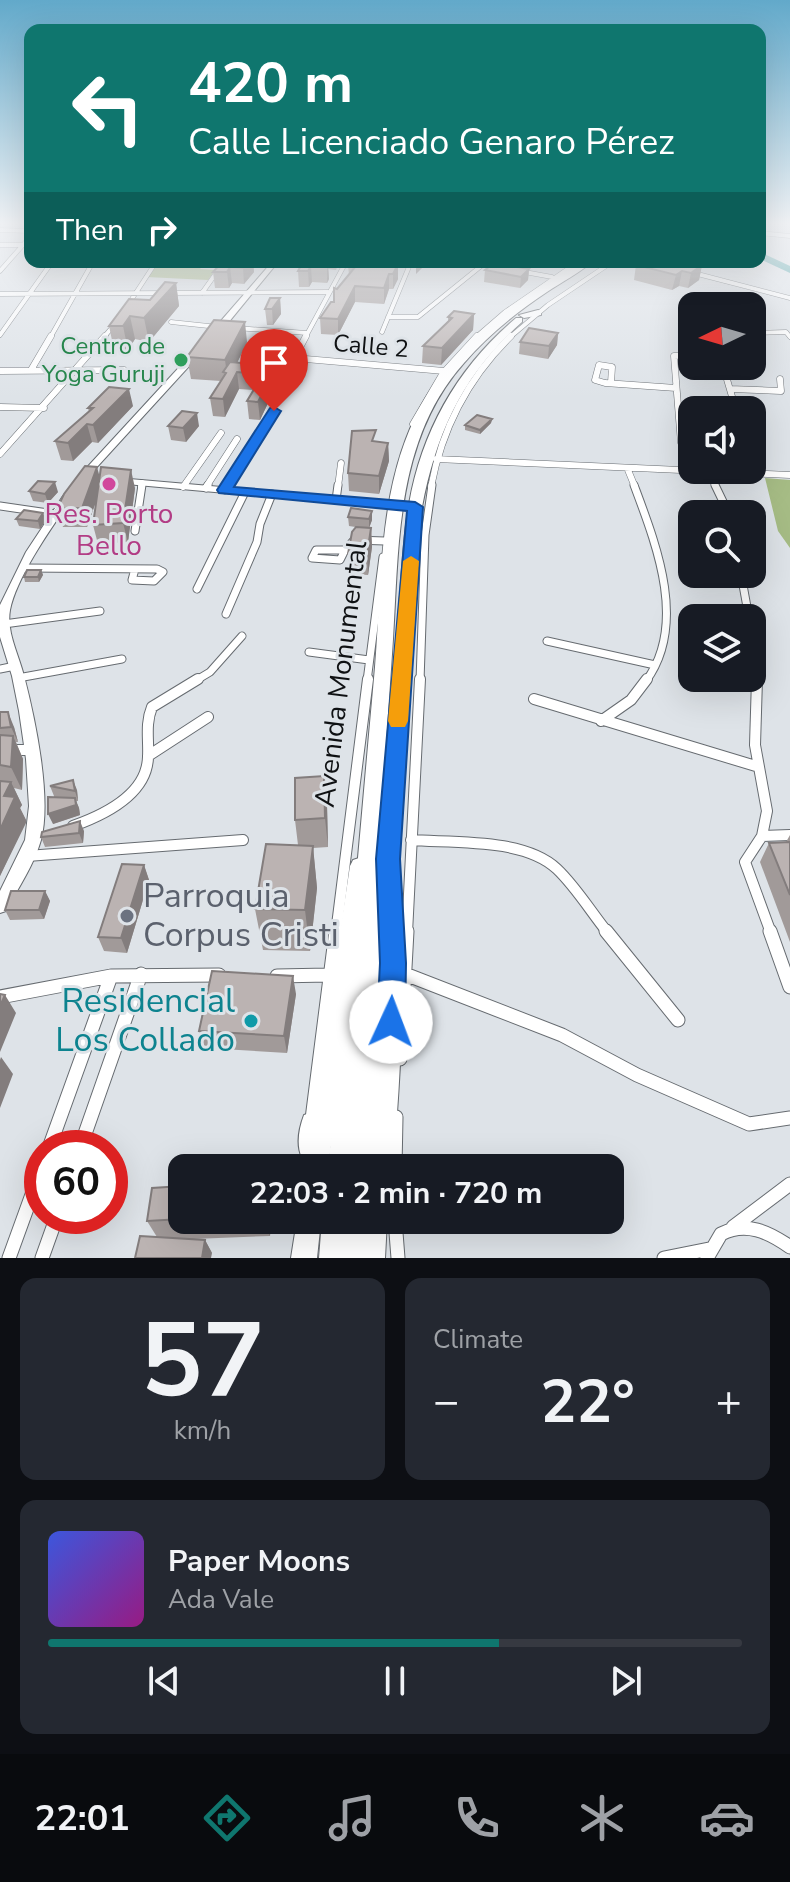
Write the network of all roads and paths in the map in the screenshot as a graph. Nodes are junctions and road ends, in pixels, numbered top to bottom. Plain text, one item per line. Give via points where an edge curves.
1 (40, 280) edge
2 (83, 280) edge
3 (145, 280) edge
4 (211, 280) edge
5 (261, 280) edge
6 (336, 280) edge
7 (404, 280) edge
8 (464, 280) edge
9 (551, 280) edge
10 (559, 280) edge
11 (578, 280) edge
12 (585, 280) edge
13 (720, 280) edge
14 (318, 285) dead end
15 (328, 292) junction
16 (76, 293) junction
17 (136, 293) junction
18 (202, 293) junction
19 (250, 293) junction
20 (315, 293) junction
21 (0, 294) edge
22 (30, 294) junction
23 (790, 298) edge
24 (538, 310) junction
25 (388, 317) junction
26 (171, 322) dead end
27 (221, 327) junction
28 (382, 332) dead end
29 (307, 333) junction
30 (766, 334) edge
31 (0, 335) edge
32 (789, 335) edge
33 (678, 355) edge
34 (294, 358) junction
35 (31, 370) junction
36 (77, 370) junction
37 (124, 370) dead end
38 (0, 371) edge
39 (444, 371) junction
40 (780, 379) dead end
41 (727, 380) edge
42 (611, 383) dead end
43 (676, 388) junction
44 (730, 389) junction
45 (732, 396) edge
46 (273, 398) dead end
47 (678, 404) edge
48 (0, 407) edge
49 (44, 408) junction
50 (274, 411) dead end
51 (444, 419) junction
52 (221, 433) dead end
53 (237, 439) dead end
54 (0, 454) edge
55 (436, 459) junction
56 (341, 463) dead end
57 (628, 470) junction
58 (678, 471) edge
59 (766, 474) edge
60 (790, 475) edge
61 (82, 478) junction
62 (97, 479) edge
63 (112, 480) edge
64 (142, 483) junction
65 (183, 487) junction
66 (206, 488) junction
67 (225, 490) junction
68 (245, 492) junction
69 (272, 494) junction
70 (336, 500) junction
71 (4, 506) edge
72 (401, 506) junction
73 (0, 514) edge
74 (55, 514) junction
75 (135, 531) dead end
76 (385, 541) junction
77 (345, 550) edge
78 (24, 568) junction
79 (135, 569) dead end
80 (197, 589) dead end
81 (100, 611) dead end
82 (226, 614) dead end
83 (3, 631) edge
84 (242, 636) dead end
85 (547, 641) dead end
86 (309, 652) dead end
87 (122, 659) dead end
88 (369, 660) junction
89 (655, 665) junction
90 (0, 669) edge
91 (17, 672) junction
92 (756, 692) edge
93 (534, 699) dead end
94 (208, 717) dead end
95 (601, 721) junction
96 (0, 750) edge
97 (32, 750) junction
98 (148, 756) junction
99 (759, 767) junction
100 (372, 786) junction
101 (59, 830) edge
102 (790, 835) edge
103 (762, 836) junction
104 (243, 840) dead end
105 (411, 840) junction
106 (26, 856) junction
107 (388, 859) junction
108 (0, 906) edge
109 (141, 974) junction
110 (405, 974) junction
111 (328, 975) junction
112 (111, 976) junction
113 (231, 976) edge
114 (259, 976) edge
115 (790, 987) edge
116 (0, 997) edge
117 (678, 1020) dead end
118 (790, 1118) edge
119 (312, 1123) joint
120 (55, 1130) edge
121 (86, 1130) edge
122 (309, 1154) edge
123 (318, 1154) edge
124 (342, 1154) edge
125 (364, 1154) edge
126 (382, 1154) edge
127 (396, 1154) edge
128 (790, 1184) edge
129 (24, 1217) edge
130 (724, 1232) junction
131 (51, 1234) edge
132 (295, 1234) edge
133 (306, 1234) edge
134 (335, 1234) edge
135 (358, 1234) edge
136 (383, 1234) edge
137 (392, 1234) edge
138 (790, 1247) edge
139 (708, 1253) edge
140 (9, 1258) edge
141 (42, 1258) edge
142 (291, 1258) edge
143 (304, 1258) edge
144 (333, 1258) edge
145 (356, 1258) edge
146 (372, 1258) edge
147 (400, 1258) edge
148 (664, 1258) edge

1 - 22 street
2 - 16 street
3 - 17 street
4 - 18 street
5 - 19 main road
6 - 15 street
7 - 25 street
8 - 25 street via 418,317
9 - 39 street, Avenida Monumental via 482,329
10 - 72 highway via 490,329 426,407 414,437
11 - 24 highway
12 - 24 street
13 - 23 street
14 - 20 street
15 - 20 street
15 - 29 street
16 - 17 street
16 - 22 street
16 - 35 street
17 - 18 street
17 - 36 street
18 - 19 street
19 - 20 street
19 - 27 main road
21 - 22 street
22 - 31 street
24 - 51 street via 503,342
24 - 51 highway via 524,315 473,364 450,397
25 - 28 street
26 - 27 street
27 - 29 street
27 - 61 main road
29 - 34 street
30 - 32 street
33 - 43 street
34 - 39 street, Calle 2
34 - 46 street
35 - 36 street
35 - 38 street
36 - 37 street
36 - 49 street
39 - 72 street, Avenida Monumental via 404,444
40 - 44 street via 781,391
41 - 44 street
42 - 43 street
43 - 47 street
44 - 45 street
48 - 49 street
49 - 54 street
50 - 67 street
51 - 55 street
51 - 72 highway
52 - 65 street
53 - 66 street
55 - 57 street
55 - 105 street via 425,546
56 - 70 street
57 - 58 street
57 - 89 street via 665,591 667,629
59 - 60 street
61 - 62 main road
61 - 74 main road
63 - 64 main road
64 - 65 main road
64 - 75 street
65 - 66 main road
66 - 67 main road
67 - 68 main road
68 - 69 main road
68 - 80 street
69 - 70 main road
69 - 82 street
70 - 72 main road
71 - 73 street
71 - 74 street
72 - 76 street, Avenida Monumental
72 - 100 highway
72 - 107 highway
74 - 78 main road
76 - 77 street via 354,540
76 - 88 street, Avenida Monumental
78 - 79 street
78 - 83 main road via 4,610
81 - 83 street
83 - 91 main road
84 - 98 street via 210,672 152,707
85 - 89 street
86 - 88 street
87 - 91 street
88 - 111 street, Avenida Monumental
89 - 95 street via 636,695
90 - 91 street
91 - 97 main road
92 - 99 street
93 - 95 street
94 - 98 street
95 - 99 street
96 - 97 street
97 - 106 main road via 41,835
98 - 101 street via 143,779 125,798
99 - 103 street via 767,811
100 - 123 main road
100 - 124 highway
102 - 103 street
103 - 115 street via 745,862
104 - 106 street
105 - 110 street
105 - 117 street via 525,849 543,857
106 - 108 main road
107 - 125 highway
107 - 126 main road via 393,963
109 - 112 street
109 - 113 street
109 - 121 street
110 - 118 street via 562,1035 749,1124
110 - 127 street
111 - 114 street
111 - 119 street, Avenida Monumental
112 - 116 street
112 - 120 street
119 - 122 main road
128 - 130 street
129 - 140 street
130 - 138 street via 750,1227
130 - 139 street
131 - 141 street
132 - 142 street
133 - 143 main road
134 - 144 highway
135 - 145 highway
136 - 146 main road
137 - 147 street
139 - 148 street

